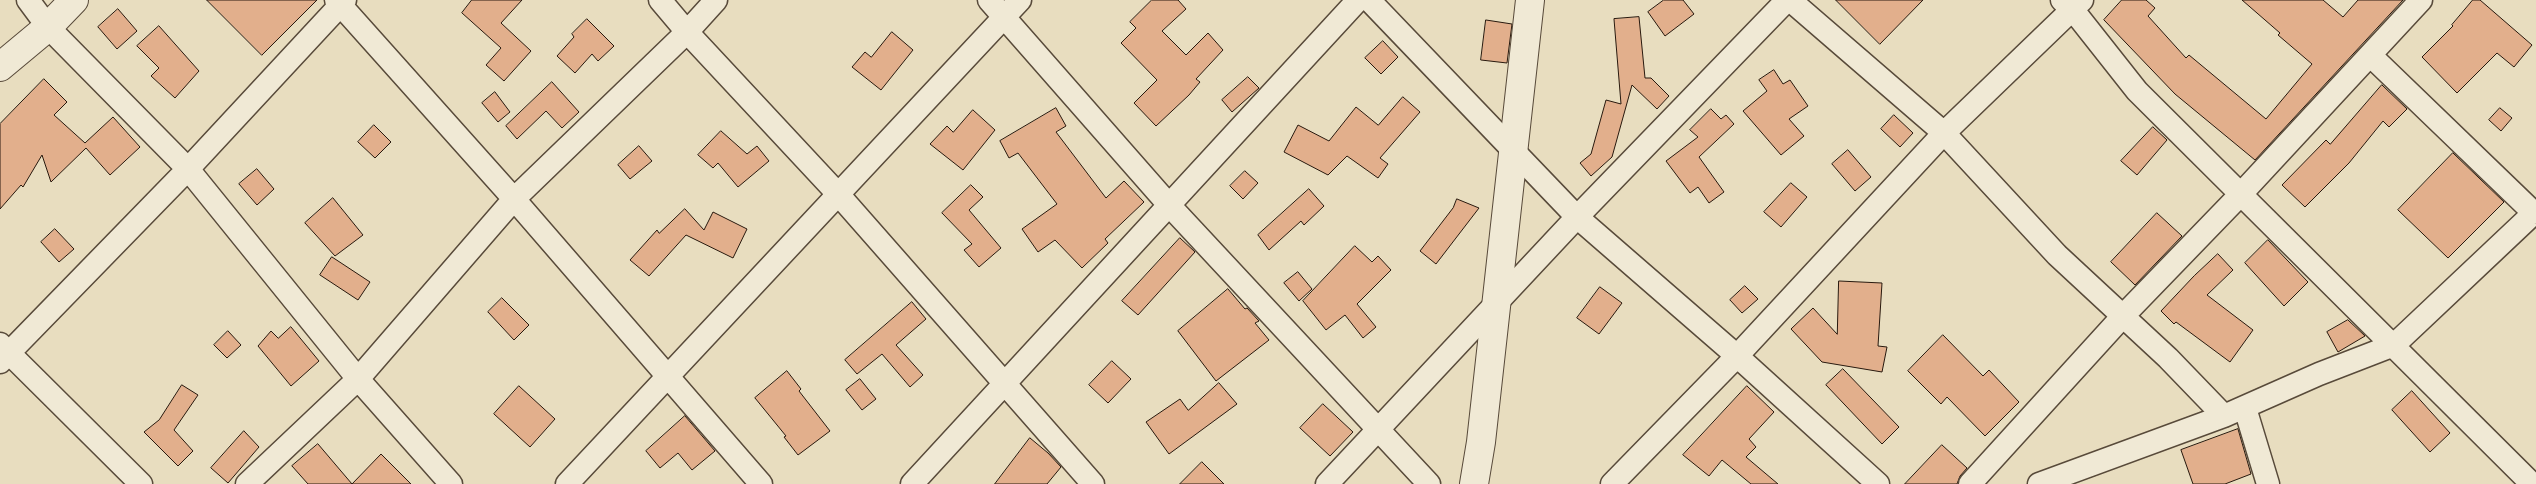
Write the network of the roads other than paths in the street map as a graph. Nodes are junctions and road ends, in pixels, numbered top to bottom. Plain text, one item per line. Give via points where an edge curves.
1 (28, 0) edge
2 (74, 0) edge
3 (660, 0) edge
4 (716, 0) edge
5 (989, 0) edge
6 (1020, 0) edge
7 (1358, 0) edge
8 (1369, 0) edge
9 (1530, 0) edge
10 (1788, 0) edge
11 (2421, 0) edge
12 (340, 2) edge
13 (2072, 3) edge
14 (1004, 17) junction
15 (48, 27) junction
16 (687, 32) junction
17 (2370, 55) junction
18 (0, 67) edge
19 (1944, 133) junction
20 (1513, 150) junction
21 (188, 169) junction
22 (838, 194) junction
23 (2240, 195) junction
24 (514, 199) junction
25 (1169, 205) junction
26 (2535, 212) edge
27 (1577, 217) junction
28 (1496, 303) junction
29 (2122, 316) junction
30 (2394, 345) junction
31 (3, 353) edge
32 (1736, 356) junction
33 (667, 377) junction
34 (358, 379) junction
35 (1004, 384) junction
36 (2245, 408) junction
37 (2224, 416) junction
38 (1378, 429) junction
39 (141, 484) edge
40 (247, 484) edge
41 (451, 484) edge
42 (567, 484) edge
43 (761, 484) edge
44 (912, 484) edge
45 (1093, 484) edge
46 (1327, 484) edge
47 (1429, 484) edge
48 (1474, 484) edge
49 (1612, 484) edge
50 (1878, 484) edge
51 (1970, 484) edge
52 (2039, 484) edge
53 (2268, 484) edge
54 (2532, 484) edge

1 - 15 street
2 - 15 street
3 - 16 street
4 - 16 street
5 - 14 street
6 - 14 street
7 - 25 street
8 - 20 street
9 - 20 street
10 - 19 street
10 - 27 street
11 - 17 street
12 - 21 street
12 - 24 street
13 - 19 street
13 - 23 street via 2137,91
14 - 22 street
14 - 25 street
15 - 18 street
15 - 21 street
16 - 22 street
16 - 24 street
17 - 23 street
17 - 26 street
19 - 29 street via 2057,255
19 - 32 street
20 - 27 street
20 - 28 street
21 - 31 street
21 - 34 street
22 - 33 street
22 - 35 street
23 - 29 street
23 - 30 street
24 - 33 street
24 - 34 street
25 - 35 street
25 - 38 street
26 - 30 street
27 - 28 street
27 - 32 street
28 - 38 street
28 - 48 street
29 - 37 street
29 - 51 street
30 - 36 street
30 - 54 street
31 - 39 street
32 - 49 street
32 - 50 street
33 - 42 street
33 - 43 street
34 - 40 street
34 - 41 street
35 - 44 street
35 - 45 street
36 - 37 street
36 - 53 street
37 - 52 street
38 - 46 street
38 - 47 street

